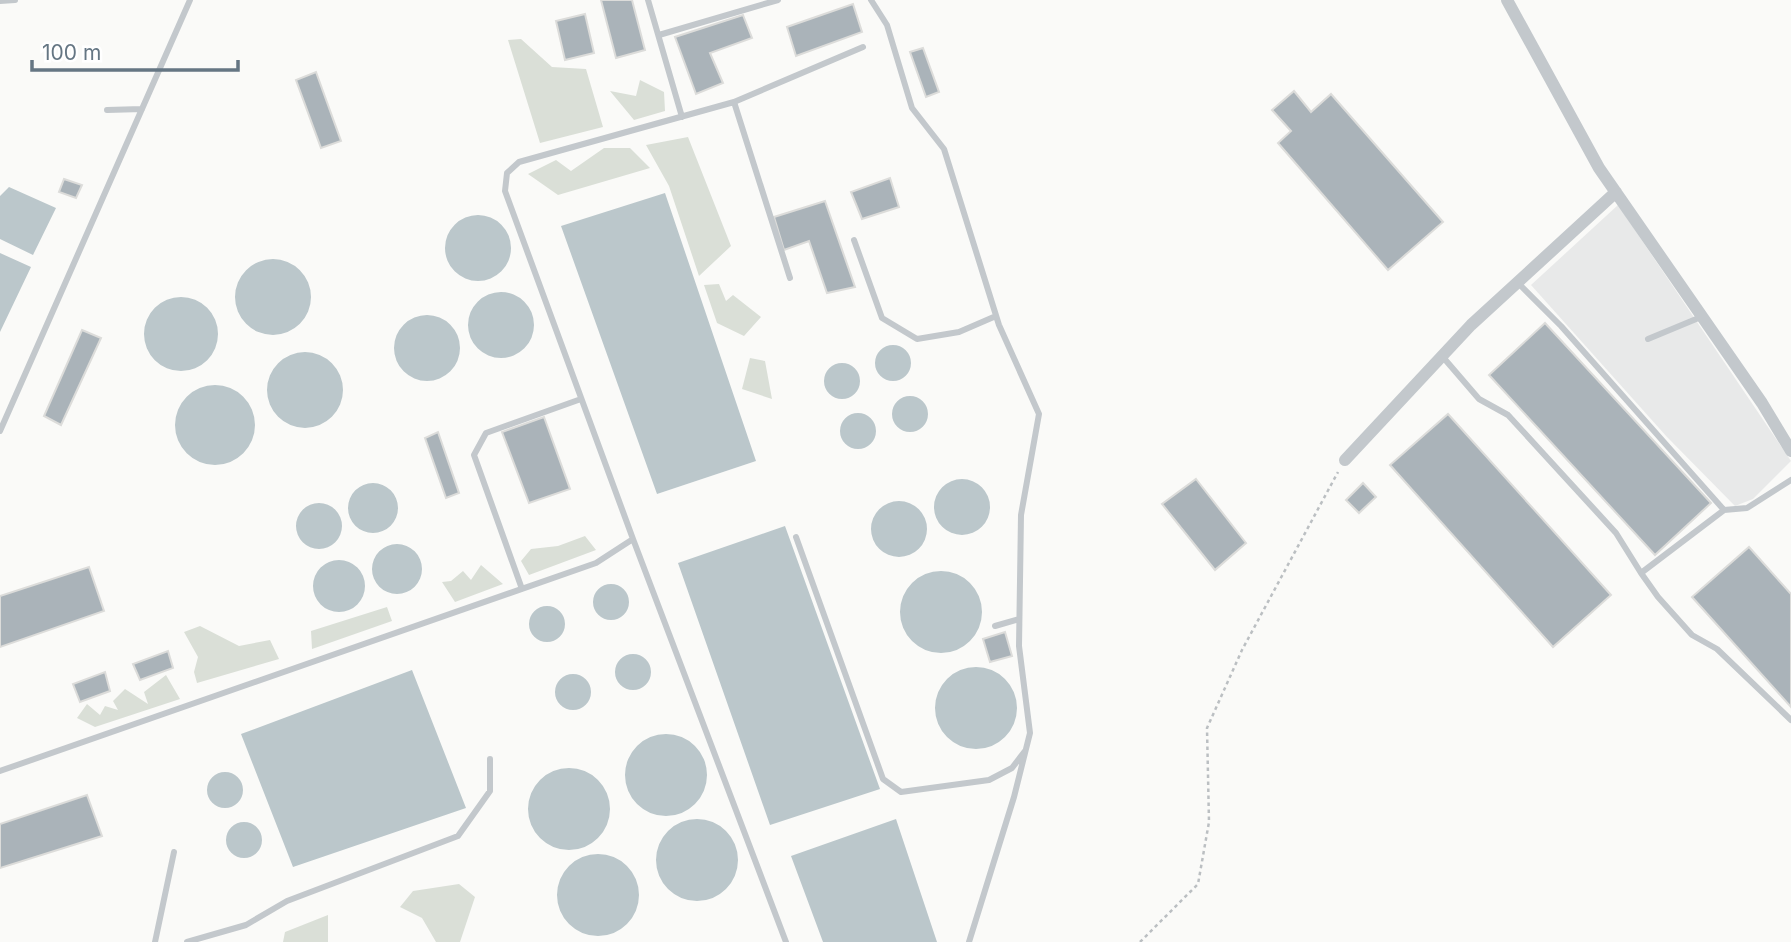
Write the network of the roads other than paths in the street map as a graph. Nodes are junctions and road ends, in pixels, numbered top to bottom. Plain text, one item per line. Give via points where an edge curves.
1 (15, 0) edge
2 (190, 0) edge
3 (648, 0) edge
4 (778, 0) edge
5 (870, 0) edge
6 (1507, 0) edge
7 (0, 1) edge
8 (659, 35) junction
9 (863, 47) dead end
10 (734, 102) junction
11 (142, 109) junction
12 (107, 110) dead end
13 (682, 117) junction
14 (1616, 192) junction
15 (854, 240) dead end
16 (790, 278) dead end
17 (1519, 284) junction
18 (996, 316) junction
19 (1702, 317) junction
20 (1648, 339) dead end
21 (1442, 356) junction
22 (581, 399) junction
23 (0, 431) edge
24 (1791, 451) edge
25 (1345, 460) road end
26 (1791, 480) edge
27 (1724, 510) junction
28 (796, 537) dead end
29 (633, 539) junction
30 (1641, 573) junction
31 (523, 589) junction
32 (1019, 619) junction
33 (995, 626) dead end
34 (1791, 720) edge
35 (1027, 749) junction
36 (490, 759) dead end
37 (0, 771) edge
38 (174, 852) dead end
39 (155, 942) edge
40 (187, 942) edge
41 (786, 942) edge
42 (969, 942) edge

1 - 7 lane
2 - 11 lane
3 - 8 lane
4 - 8 lane
5 - 18 lane via 887,25 912,108 944,149
6 - 14 street
8 - 13 lane
9 - 10 lane
10 - 13 lane
10 - 16 lane
11 - 12 lane
11 - 23 lane
13 - 22 lane via 519,162 507,173 505,191
14 - 17 street
14 - 19 street
15 - 18 lane via 882,318 917,339 960,332
17 - 21 street
17 - 27 lane
18 - 32 lane via 1039,414 1021,515
19 - 20 lane
19 - 24 street
21 - 25 street
21 - 30 lane via 1479,399 1508,415 1616,533
22 - 29 lane
22 - 31 lane via 486,433 474,455
26 - 27 lane via 1746,508
27 - 30 lane
28 - 35 lane via 883,779 901,792 989,780 1012,768
29 - 31 lane via 596,563
29 - 41 lane
30 - 34 lane via 1692,635 1717,649
31 - 37 lane
32 - 33 lane
32 - 35 lane via 1030,733
35 - 42 lane
36 - 40 lane via 489,792 458,836 287,901 246,925
38 - 39 lane

